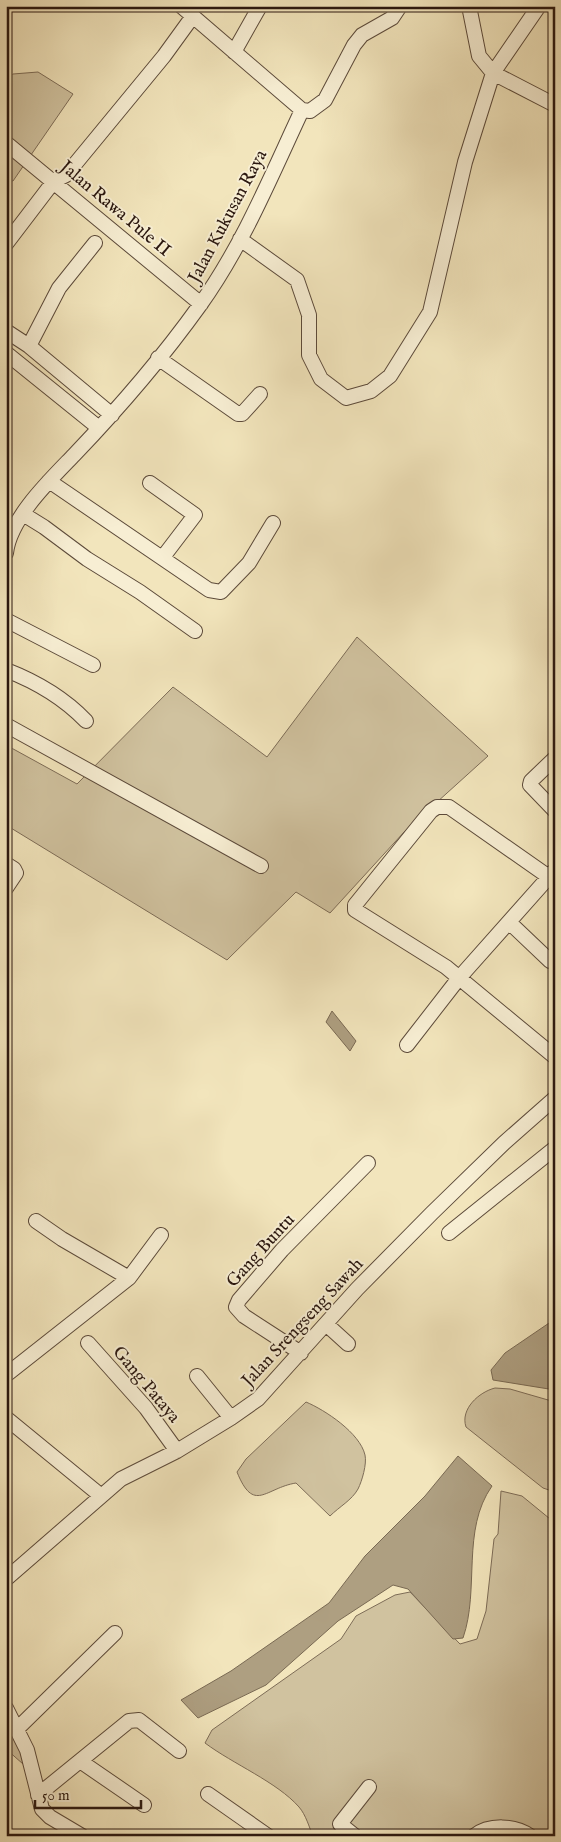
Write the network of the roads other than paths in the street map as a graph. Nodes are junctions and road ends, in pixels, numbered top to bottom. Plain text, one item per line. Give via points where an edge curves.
1 (181, 6) edge
2 (260, 6) edge
3 (400, 6) edge
4 (469, 6) edge
5 (540, 6) edge
6 (193, 16) junction
7 (234, 52) junction
8 (493, 72) junction
9 (555, 105) edge
10 (302, 110) junction
11 (6, 142) edge
12 (54, 181) junction
13 (240, 239) junction
14 (95, 243) dead end
15 (6, 244) edge
16 (201, 304) junction
17 (6, 331) edge
18 (29, 346) junction
19 (6, 353) edge
20 (158, 358) junction
21 (260, 394) dead end
22 (112, 415) junction
23 (99, 428) junction
24 (49, 481) junction
25 (150, 484) dead end
26 (23, 514) junction
27 (272, 523) dead end
28 (7, 544) edge
29 (163, 557) junction
30 (6, 620) edge
31 (195, 631) dead end
32 (94, 665) dead end
33 (6, 670) edge
34 (86, 720) dead end
35 (6, 725) edge
36 (555, 758) edge
37 (555, 811) edge
38 (6, 864) edge
39 (261, 866) dead end
40 (552, 873) edge
41 (6, 888) edge
42 (509, 922) junction
43 (550, 961) dead end
44 (459, 978) junction
45 (407, 1044) dead end
46 (555, 1057) edge
47 (555, 1098) edge
48 (555, 1148) edge
49 (368, 1163) dead end
50 (36, 1221) dead end
51 (449, 1233) dead end
52 (161, 1235) dead end
53 (130, 1278) junction
54 (326, 1324) junction
55 (88, 1343) dead end
56 (348, 1344) dead end
57 (301, 1353) junction
58 (6, 1375) edge
59 (197, 1376) dead end
60 (6, 1418) edge
61 (231, 1418) junction
62 (177, 1451) junction
63 (100, 1495) junction
64 (6, 1579) edge
65 (115, 1633) dead end
66 (6, 1708) edge
67 (17, 1728) junction
68 (179, 1751) dead end
69 (80, 1762) junction
70 (370, 1787) dead end
71 (208, 1794) dead end
72 (38, 1795) junction
73 (144, 1805) dead end
74 (82, 1836) edge
75 (268, 1836) edge
76 (355, 1836) edge
77 (474, 1836) edge
78 (530, 1836) edge

1 - 6 street
2 - 7 street
3 - 10 street via 392,18 362,35 354,45 325,100 310,111
4 - 8 street via 479,56
5 - 8 street
6 - 7 street
6 - 12 street via 66,175
7 - 10 street
8 - 9 street
8 - 13 street via 465,162 430,312 390,376 371,391 346,398 321,379 310,355 309,315 297,280
10 - 13 street, Jalan Kukusan Raya
11 - 12 street, Jalan Rawa Pule II
12 - 15 street
12 - 16 street, Jalan Rawa Pule II
13 - 16 street, Jalan Kukusan Raya
14 - 18 street via 59,288
16 - 20 street, Jalan Kukusan Raya
17 - 18 street
18 - 22 street
19 - 23 street
20 - 21 street via 238,414 242,414
20 - 22 street, Jalan Kukusan Raya
22 - 23 street, Jalan Kukusan Raya
23 - 24 street, Jalan Kukusan Raya
24 - 26 street, Jalan Kukusan Raya
24 - 29 street
25 - 29 street via 195,516
26 - 28 street, Jalan Kukusan Raya
26 - 31 street
27 - 29 street via 249,563 221,592 209,590
30 - 32 street
33 - 34 street via 37,682 71,705
35 - 39 street
36 - 37 street via 530,785
38 - 41 street via 16,873
40 - 42 street
40 - 44 street via 449,808 437,807 431,811 355,905 355,910
42 - 43 street
42 - 44 street
44 - 45 street
44 - 46 street
47 - 54 street, Jalan Srengseng Sawah via 432,1213
48 - 51 street
49 - 57 street, Gang Buntu via 282,1250 239,1300 236,1308
50 - 53 street
52 - 53 street
53 - 58 street
54 - 56 street
54 - 57 street, Jalan Srengseng Sawah
55 - 62 street, Gang Pataya via 146,1408
57 - 61 street, Jalan Srengseng Sawah via 258,1399
59 - 61 street
60 - 63 street
61 - 62 street, Jalan Srengseng Sawah
62 - 63 street, Jalan Srengseng Sawah via 121,1479
63 - 64 street, Jalan Srengseng Sawah
65 - 67 street
66 - 67 street
67 - 72 street via 27,1750
68 - 69 street via 139,1720 128,1721
69 - 72 street
69 - 73 street
70 - 76 street via 340,1824
71 - 75 street
72 - 74 street via 42,1809 50,1817
77 - 78 street via 481,1831 512,1828

